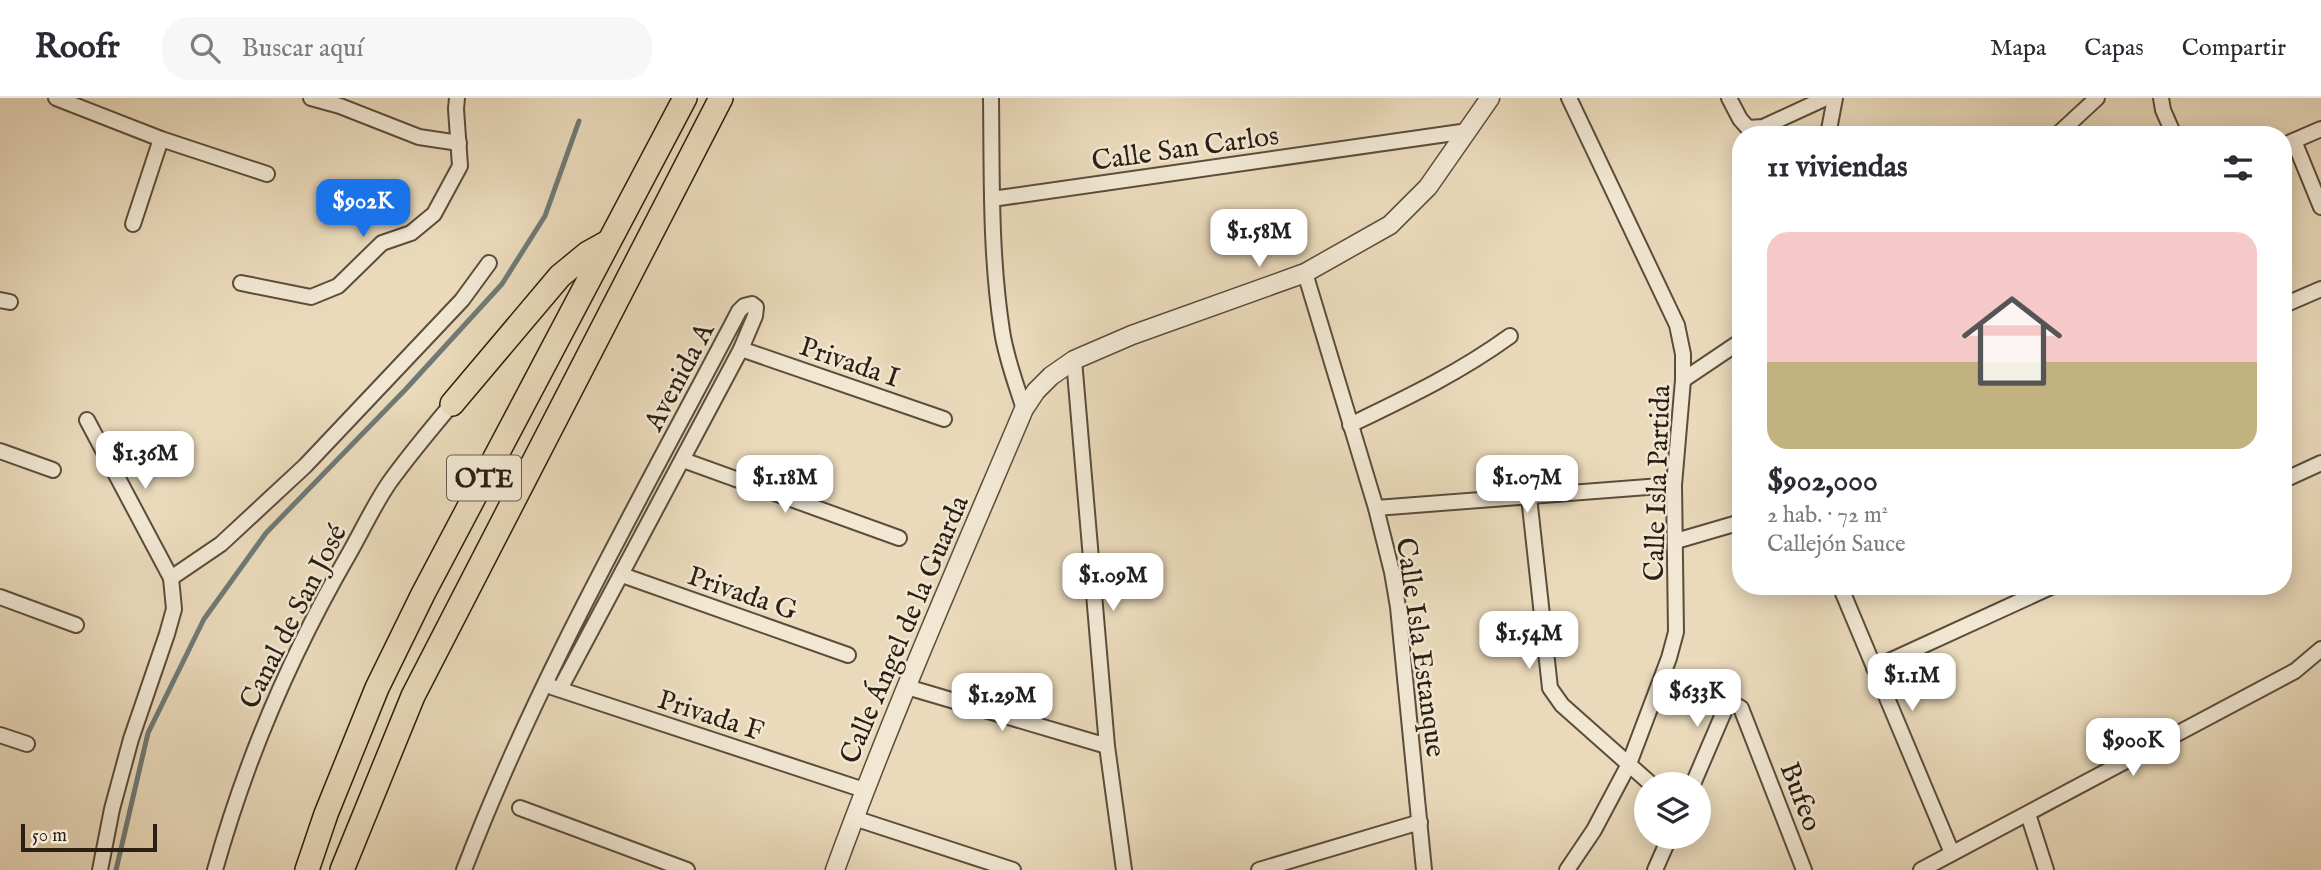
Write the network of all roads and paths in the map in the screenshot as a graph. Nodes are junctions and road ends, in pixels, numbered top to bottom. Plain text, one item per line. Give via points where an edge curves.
1 (56, 98) edge
2 (311, 98) edge
3 (457, 98) edge
4 (685, 98) edge
5 (721, 98) edge
6 (991, 98) edge
7 (1490, 98) edge
8 (1569, 98) edge
9 (1730, 98) edge
10 (1826, 98) edge
11 (1835, 98) edge
12 (2097, 98) edge
13 (2149, 98) edge
14 (2162, 104) edge
15 (1746, 126) edge
16 (1765, 126) edge
17 (1830, 126) edge
18 (2067, 126) edge
19 (2171, 126) edge
20 (2321, 130) edge
21 (1468, 131) junction
22 (160, 139) junction
23 (459, 142) junction
24 (2292, 142) edge
25 (2292, 149) edge
26 (267, 173) dead end
27 (992, 199) junction
28 (2321, 208) edge
29 (133, 224) dead end
30 (609, 242) junction
31 (489, 263) dead end
32 (1305, 273) junction
33 (241, 283) dead end
34 (2321, 289) edge
35 (2292, 302) edge
36 (1510, 336) dead end
37 (1732, 347) edge
38 (741, 349) junction
39 (1074, 360) junction
40 (1683, 380) junction
41 (452, 404) joint
42 (1024, 409) junction
43 (944, 419) dead end
44 (87, 420) dead end
45 (1350, 425) junction
46 (0, 452) edge
47 (683, 460) junction
48 (2321, 463) edge
49 (53, 470) dead end
50 (2292, 476) edge
51 (1674, 485) junction
52 (1529, 497) junction
53 (1376, 508) junction
54 (1732, 525) edge
55 (899, 538) dead end
56 (1676, 541) junction
57 (622, 575) junction
58 (171, 579) junction
59 (1844, 595) edge
60 (2033, 595) edge
61 (0, 597) edge
62 (76, 625) dead end
63 (2321, 649) edge
64 (848, 655) dead end
65 (1874, 668) junction
66 (544, 684) junction
67 (907, 687) junction
68 (560, 689) junction
69 (0, 735) edge
70 (27, 744) dead end
71 (1107, 746) junction
72 (1629, 764) junction
73 (1638, 772) edge
74 (1698, 772) edge
75 (864, 790) junction
76 (520, 808) dead end
77 (2028, 814) junction
78 (854, 818) junction
79 (1420, 822) junction
80 (1664, 849) edge
81 (1952, 853) junction
82 (100, 870) edge
83 (215, 870) edge
84 (307, 870) edge
85 (342, 870) edge
86 (464, 870) edge
87 (687, 870) edge
88 (835, 870) edge
89 (1013, 870) edge
90 (1124, 870) edge
91 (1259, 870) edge
92 (1424, 870) edge
93 (1567, 870) edge
94 (1655, 870) edge
95 (1804, 870) edge
96 (1921, 870) edge
97 (2046, 870) edge

1 - 22 street
2 - 23 street via 419,137
3 - 23 street
4 - 30 main road, OTE
5 - 85 main road, OTE via 413,696
6 - 27 street
7 - 21 street, Calle Ángel de la Guarda
8 - 40 street, Calle Isla Partida via 1677,326
9 - 15 street
10 - 16 street
11 - 17 street
12 - 18 street
13 - 14 street
14 - 19 street
20 - 24 street
21 - 27 street, Calle San Carlos
21 - 32 street, Calle Ángel de la Guarda via 1428,187 1390,225
22 - 26 street
22 - 29 street
23 - 33 street via 460,166 434,214 411,233 382,243 338,286 311,297
25 - 28 street
27 - 42 street via 1002,332
30 - 41 main road via 560,276
30 - 84 main road, OTE via 406,629 357,738
31 - 58 street via 462,300 305,466 221,544
32 - 39 street, Calle Ángel de la Guarda
32 - 45 street, Calle Isla Estanque
34 - 35 street
36 - 45 street via 1431,386
37 - 40 street
38 - 43 street, Privada I
38 - 47 street, Avenida A
38 - 66 street, Avenida A via 755,316 752,304 739,311
39 - 42 street, Calle Ángel de la Guarda via 1051,376
39 - 71 street
40 - 51 street, Calle Isla Partida
41 - 83 street, Canal de San José via 388,485 317,610 256,744
42 - 67 street, Calle Ángel de la Guarda
44 - 58 street
45 - 53 street, Calle Isla Estanque
46 - 49 street
47 - 55 street
47 - 57 street, Avenida A
48 - 50 street
51 - 52 street
51 - 56 street, Calle Isla Partida
52 - 53 street
52 - 72 street via 1550,688 1562,705
53 - 79 street, Calle Isla Estanque via 1398,607
54 - 56 street
56 - 72 street, Calle Isla Partida via 1676,632
57 - 64 street, Privada G
57 - 68 street, Avenida A
58 - 82 street via 174,609 131,738
59 - 65 street
60 - 65 street
61 - 62 street
63 - 77 street via 2295,671
65 - 81 street
66 - 68 street, Privada F
66 - 86 street, Avenida A via 491,798
67 - 71 street
67 - 75 street, Calle Ángel de la Guarda
68 - 75 street, Privada F
69 - 70 street
71 - 90 street
72 - 73 street
72 - 93 street, Calle Isla Partida
74 - 95 street, Bufeo via 1727,707 1741,708
75 - 78 street, Calle Ángel de la Guarda
76 - 87 street
77 - 81 street
77 - 97 street
78 - 88 street, Calle Ángel de la Guarda
78 - 89 street
79 - 91 street
79 - 92 street, Calle Isla Estanque
80 - 94 street
81 - 96 street

